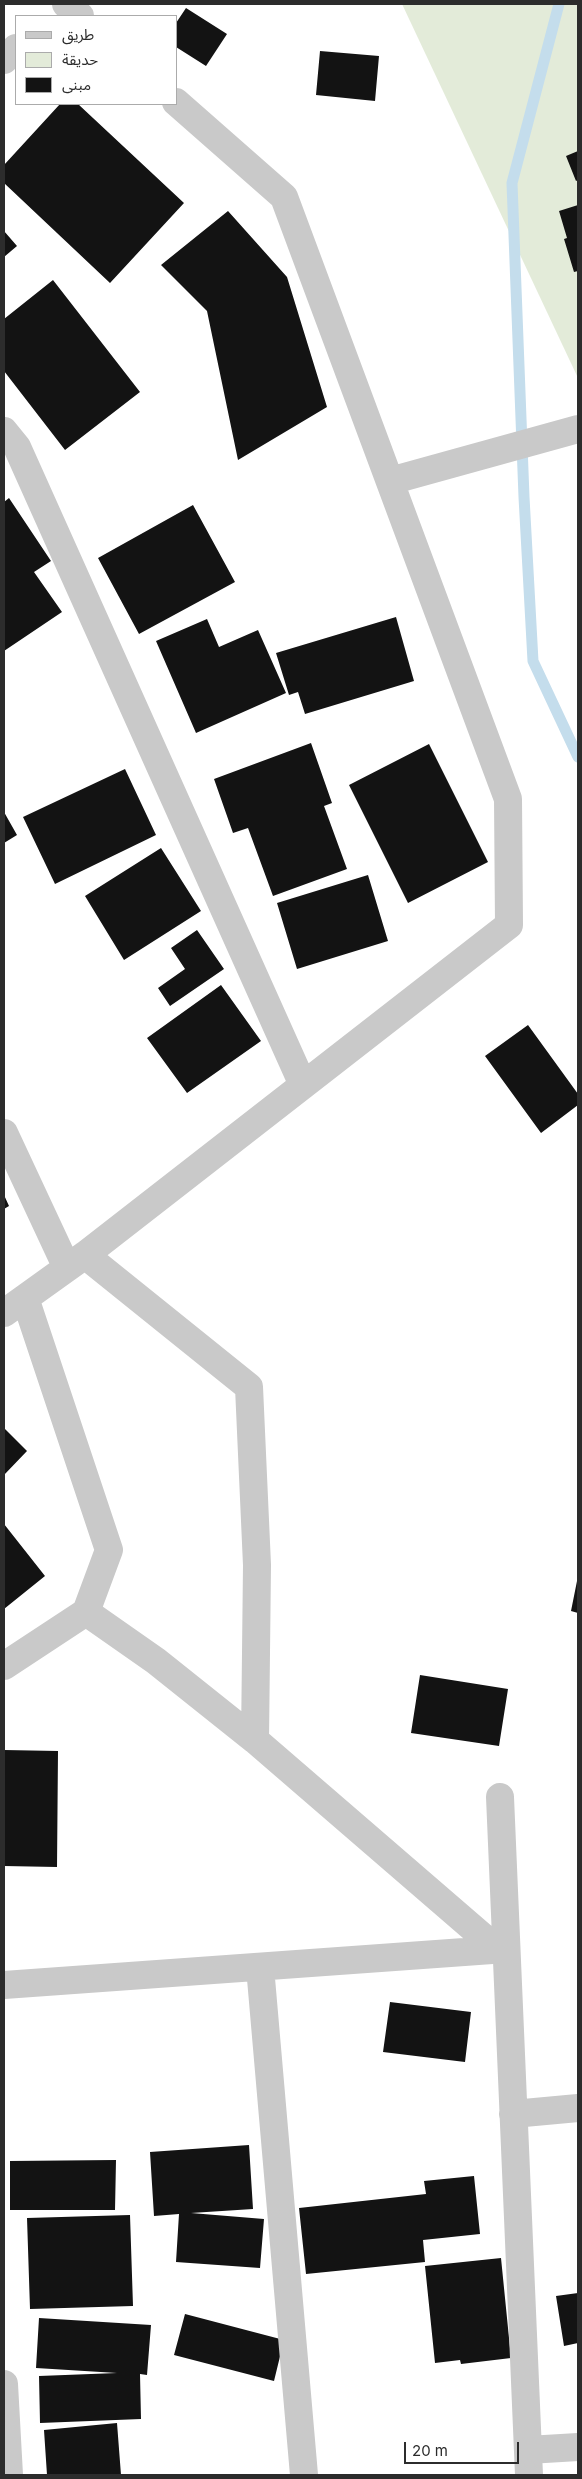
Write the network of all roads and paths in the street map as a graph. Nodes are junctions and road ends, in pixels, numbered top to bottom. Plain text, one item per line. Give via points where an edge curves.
1 (61, 4) edge
2 (66, 4) edge
3 (49, 15) edge
4 (79, 15) edge
5 (15, 49) edge
6 (4, 60) edge
7 (178, 104) edge
8 (578, 429) edge
9 (4, 431) edge
10 (390, 481) junction
11 (303, 1085) junction
12 (4, 1133) edge
13 (76, 1261) junction
14 (14, 1305) edge
15 (86, 1612) junction
16 (4, 1666) edge
17 (255, 1740) junction
18 (500, 1797) dead end
19 (502, 1949) junction
20 (260, 1967) junction
21 (4, 1986) edge
22 (578, 2108) edge
23 (513, 2114) junction
24 (4, 2384) edge
25 (578, 2447) edge
26 (529, 2463) edge
27 (9, 2475) edge
28 (304, 2475) edge

1 - 3 street
2 - 4 street
5 - 6 street
7 - 10 street via 284,197
8 - 10 street
9 - 11 street via 17,447
10 - 11 street via 508,800 509,925
11 - 13 street
12 - 13 street
13 - 14 street
13 - 17 street via 249,1387 257,1565
14 - 15 street via 109,1550
15 - 16 street
15 - 17 street via 156,1661
17 - 19 street
18 - 19 street
19 - 20 street
19 - 23 street
20 - 21 street
20 - 28 street
22 - 23 street
23 - 26 street
24 - 27 street
25 - 26 street

